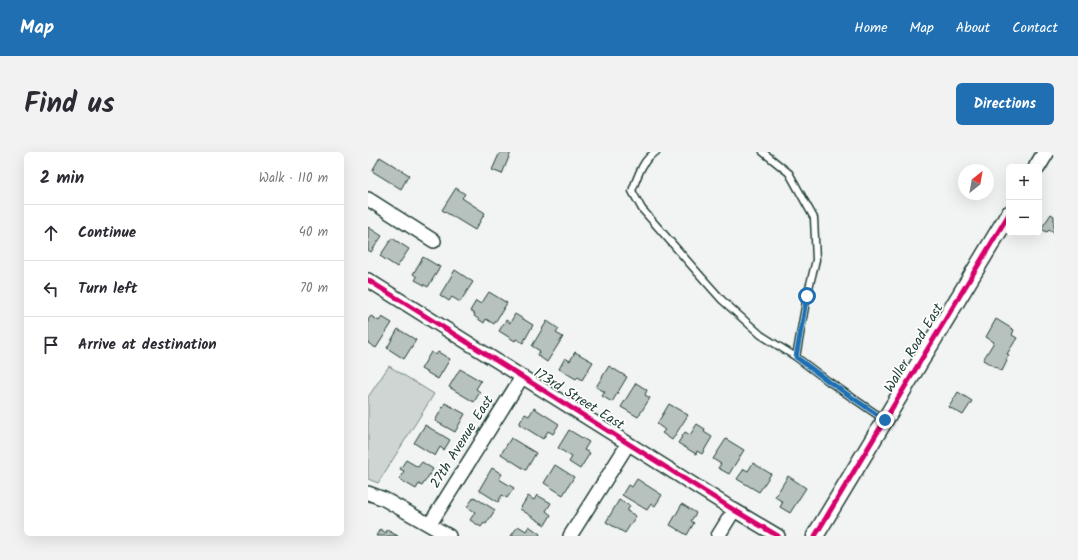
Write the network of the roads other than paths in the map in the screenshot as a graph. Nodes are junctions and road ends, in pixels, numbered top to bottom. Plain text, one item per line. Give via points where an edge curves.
1 (656, 152) edge
2 (763, 152) edge
3 (1046, 152) edge
4 (1039, 164) edge
5 (368, 200) edge
6 (1006, 219) edge
7 (434, 241) dead end
8 (368, 280) edge
9 (796, 357) junction
10 (522, 377) junction
11 (885, 420) junction
12 (628, 444) junction
13 (368, 493) edge
14 (734, 510) junction
15 (430, 524) junction
16 (449, 536) edge
17 (570, 536) edge
18 (718, 536) edge
19 (778, 536) edge
20 (815, 536) edge

1 - 9 lane via 639,171 632,191 642,209 722,300 761,334
2 - 9 lane via 789,173 814,218 816,260
3 - 4 street
5 - 7 street
6 - 11 street, Waller Road East
8 - 10 street, 173rd Street East
9 - 11 lane
10 - 12 street, 173rd Street East
10 - 15 street, 27th Avenue East
11 - 20 street, Waller Road East
12 - 14 street, 173rd Street East
12 - 17 street
13 - 15 street
14 - 18 street
14 - 19 street, 173rd Street East
15 - 16 street

